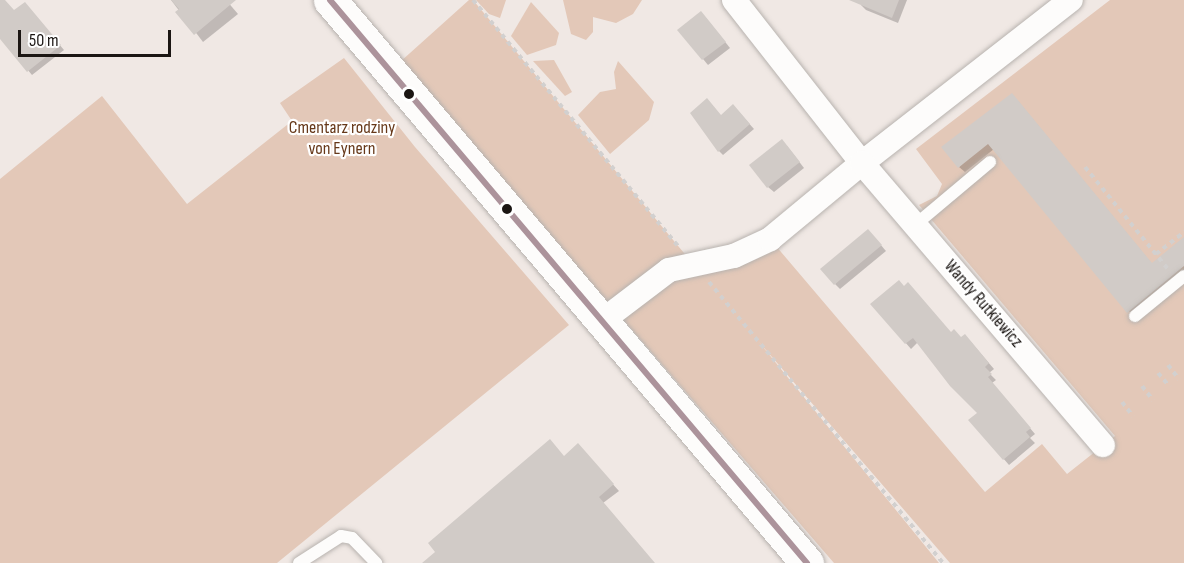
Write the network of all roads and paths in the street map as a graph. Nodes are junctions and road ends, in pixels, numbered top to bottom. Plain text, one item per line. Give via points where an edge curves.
1 (330, 0) edge
2 (734, 0) edge
3 (1071, 0) edge
4 (990, 162) dead end
5 (862, 163) junction
6 (1085, 167) dead end
7 (915, 225) junction
8 (1184, 232) edge
9 (1156, 254) junction
10 (1181, 279) edge
11 (1135, 316) dead end
12 (602, 321) junction
13 (1168, 365) dead end
14 (1158, 373) dead end
15 (1179, 379) dead end
16 (1142, 386) dead end
17 (1170, 387) dead end
18 (1153, 400) dead end
19 (1122, 402) dead end
20 (1133, 416) dead end
21 (1103, 445) dead end
22 (299, 563) edge
23 (376, 563) edge
24 (807, 563) edge

1 - 12 street
2 - 5 street, Wandy Rutkiewicz
3 - 5 street
4 - 7 lane
5 - 7 street, Wandy Rutkiewicz
5 - 12 street via 770,239 734,256 678,267 656,278
6 - 9 path
7 - 21 street, Wandy Rutkiewicz
8 - 9 path
9 - 10 path
10 - 11 lane
12 - 24 street
13 - 15 path
14 - 17 path
16 - 18 path
19 - 20 path
22 - 23 lane via 341,536 352,538

